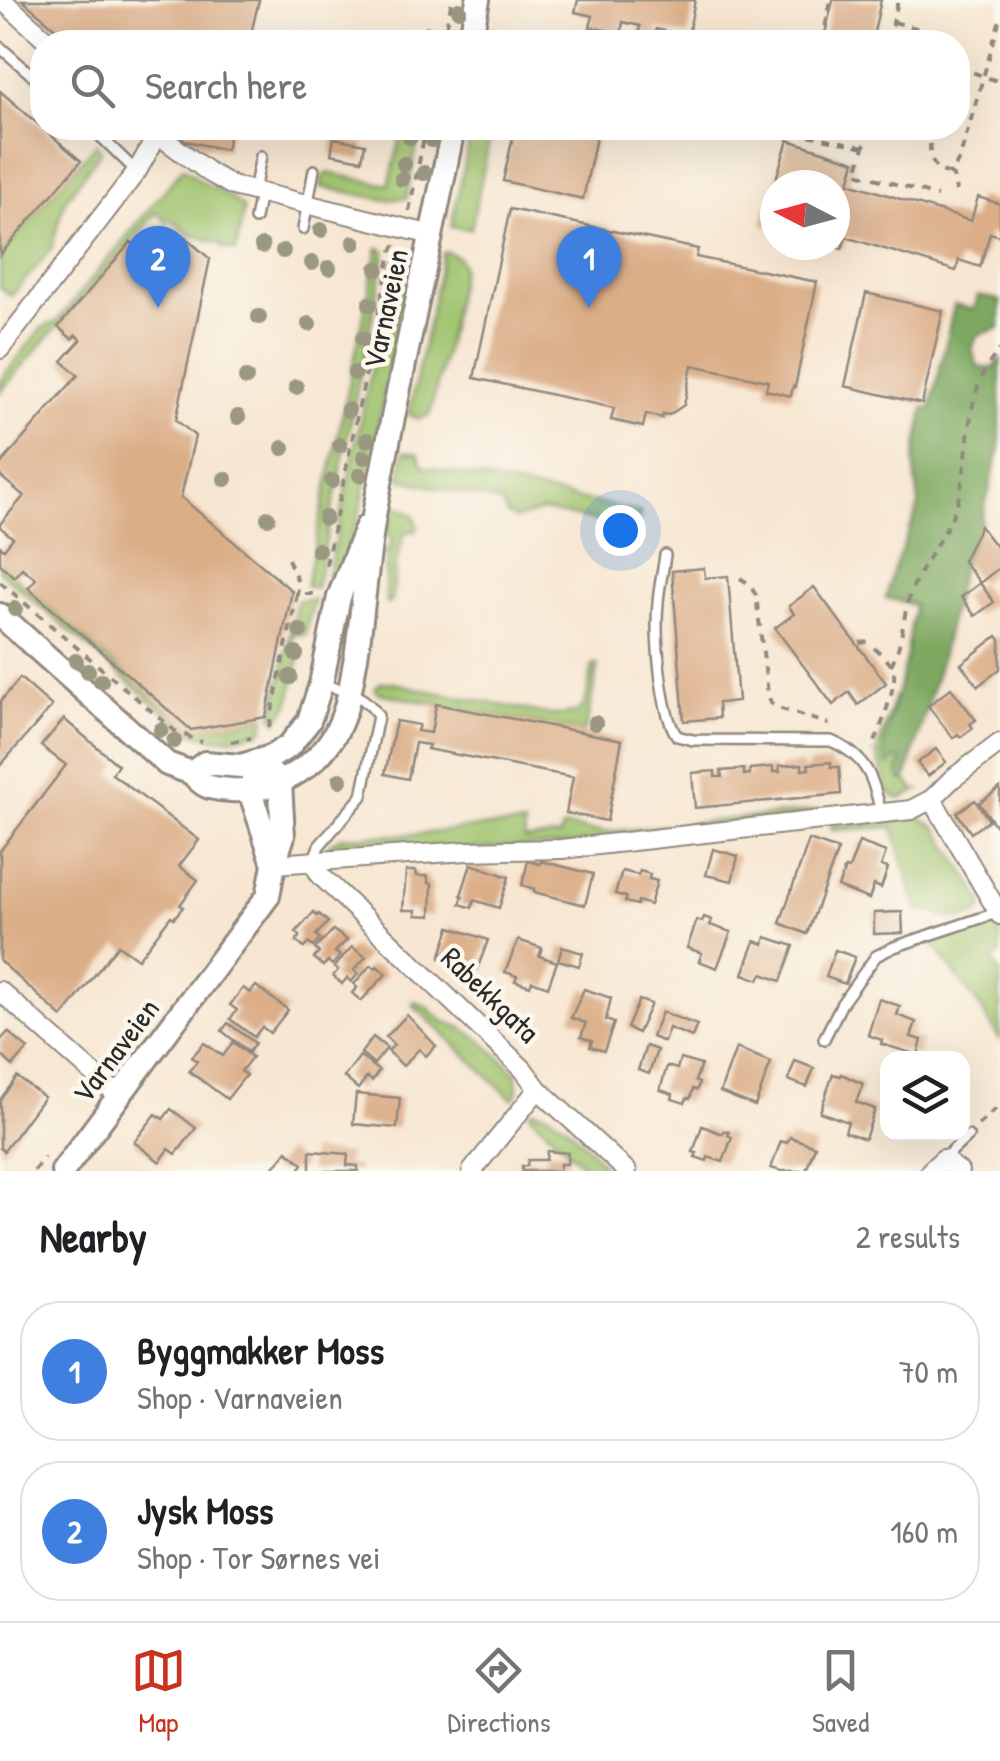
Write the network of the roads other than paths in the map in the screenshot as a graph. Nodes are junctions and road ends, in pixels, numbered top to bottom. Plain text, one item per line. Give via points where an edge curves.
1 (2, 0) edge
2 (478, 0) edge
3 (36, 30) edge
4 (472, 30) edge
5 (0, 47) edge
6 (30, 73) edge
7 (104, 140) edge
8 (149, 140) edge
9 (166, 140) edge
10 (451, 140) edge
11 (261, 156) dead end
12 (314, 170) dead end
13 (136, 171) junction
14 (257, 192) junction
15 (307, 204) junction
16 (255, 219) dead end
17 (303, 228) dead end
18 (432, 236) junction
19 (0, 349) edge
20 (376, 503) junction
21 (665, 555) dead end
22 (0, 616) edge
23 (321, 684) junction
24 (350, 692) junction
25 (1000, 742) edge
26 (258, 761) junction
27 (192, 773) junction
28 (280, 782) junction
29 (250, 791) junction
30 (932, 799) junction
31 (881, 814) junction
32 (312, 862) junction
33 (274, 864) junction
34 (999, 913) edge
35 (0, 991) edge
36 (824, 1039) dead end
37 (538, 1089) junction
38 (120, 1097) junction
39 (962, 1141) edge
40 (936, 1165) edge
41 (63, 1171) edge
42 (472, 1171) edge
43 (627, 1171) edge
44 (959, 1171) edge

1 - 3 street
2 - 4 street
5 - 6 lane
7 - 13 lane
8 - 13 street
9 - 14 street via 232,186
10 - 18 street, Varnaveien
11 - 14 lane
12 - 15 lane
13 - 19 street
14 - 15 street
14 - 16 lane
15 - 17 lane
15 - 18 street
18 - 20 street, Varnaveien
20 - 23 street, Varnaveien via 339,598
20 - 24 street, Varnaveien
21 - 31 lane via 658,640 670,727 693,740 831,740 865,765
22 - 27 street via 166,764
23 - 24 lane
23 - 26 street, Varnaveien via 309,721 289,746
24 - 28 street, Varnaveien via 328,745
24 - 32 lane via 371,703 378,716 362,796
25 - 30 street
26 - 27 street via 204,763
26 - 28 street
26 - 29 street
27 - 29 street, Varnaveien via 201,785
28 - 29 street, Varnaveien
28 - 33 street, Varnaveien via 283,836
29 - 33 street
30 - 31 street
30 - 34 street
31 - 32 street via 562,849
32 - 33 street
32 - 37 street, Rabekkgata
33 - 38 street, Varnaveien via 268,896
34 - 36 lane via 876,956
35 - 38 street
37 - 42 street
37 - 43 street, Rabekkgata
38 - 41 street, Varnaveien
39 - 40 lane
40 - 44 street

